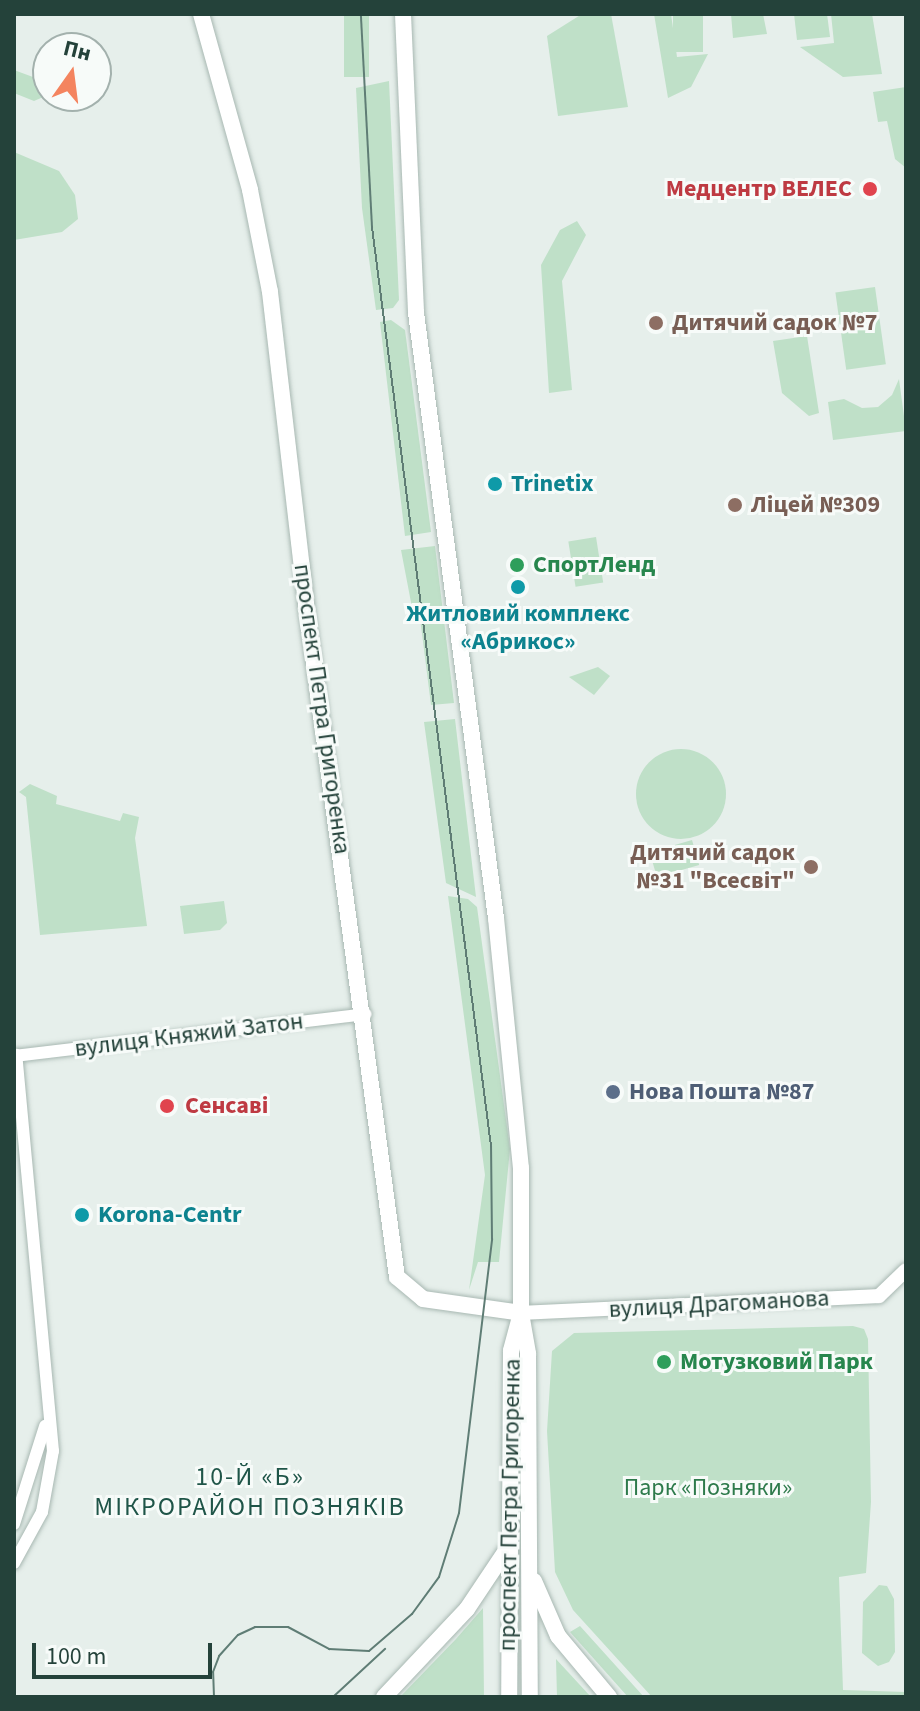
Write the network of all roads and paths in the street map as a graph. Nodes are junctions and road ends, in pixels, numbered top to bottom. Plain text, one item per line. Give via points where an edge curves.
1 (201, 14) edge
2 (403, 14) edge
3 (365, 1014) junction
4 (15, 1056) edge
5 (906, 1270) edge
6 (521, 1313) junction
7 (47, 1399) junction
8 (14, 1524) edge
9 (508, 1548) junction
10 (529, 1560) junction
11 (14, 1563) edge
12 (384, 1697) edge
13 (509, 1697) edge
14 (530, 1697) edge
15 (609, 1697) edge

1 - 3 main road, проспект Петра Григоренка via 250,190 270,292 306,605
2 - 6 main road, проспект Петра Григоренка via 416,313 507,1021 521,1168
3 - 4 street, вулиця Княжий Затон
3 - 6 main road, проспект Петра Григоренка via 397,1277 423,1299
4 - 7 street
5 - 6 street, вулиця Драгоманова via 879,1296
6 - 9 main road, проспект Петра Григоренка via 511,1351
6 - 10 main road, проспект Петра Григоренка via 528,1354
7 - 8 street via 43,1440
7 - 11 street via 53,1451 48,1487 33,1533
9 - 12 main road via 467,1609
9 - 13 main road, проспект Петра Григоренка
10 - 14 main road, проспект Петра Григоренка
10 - 15 main road via 548,1620 573,1658

